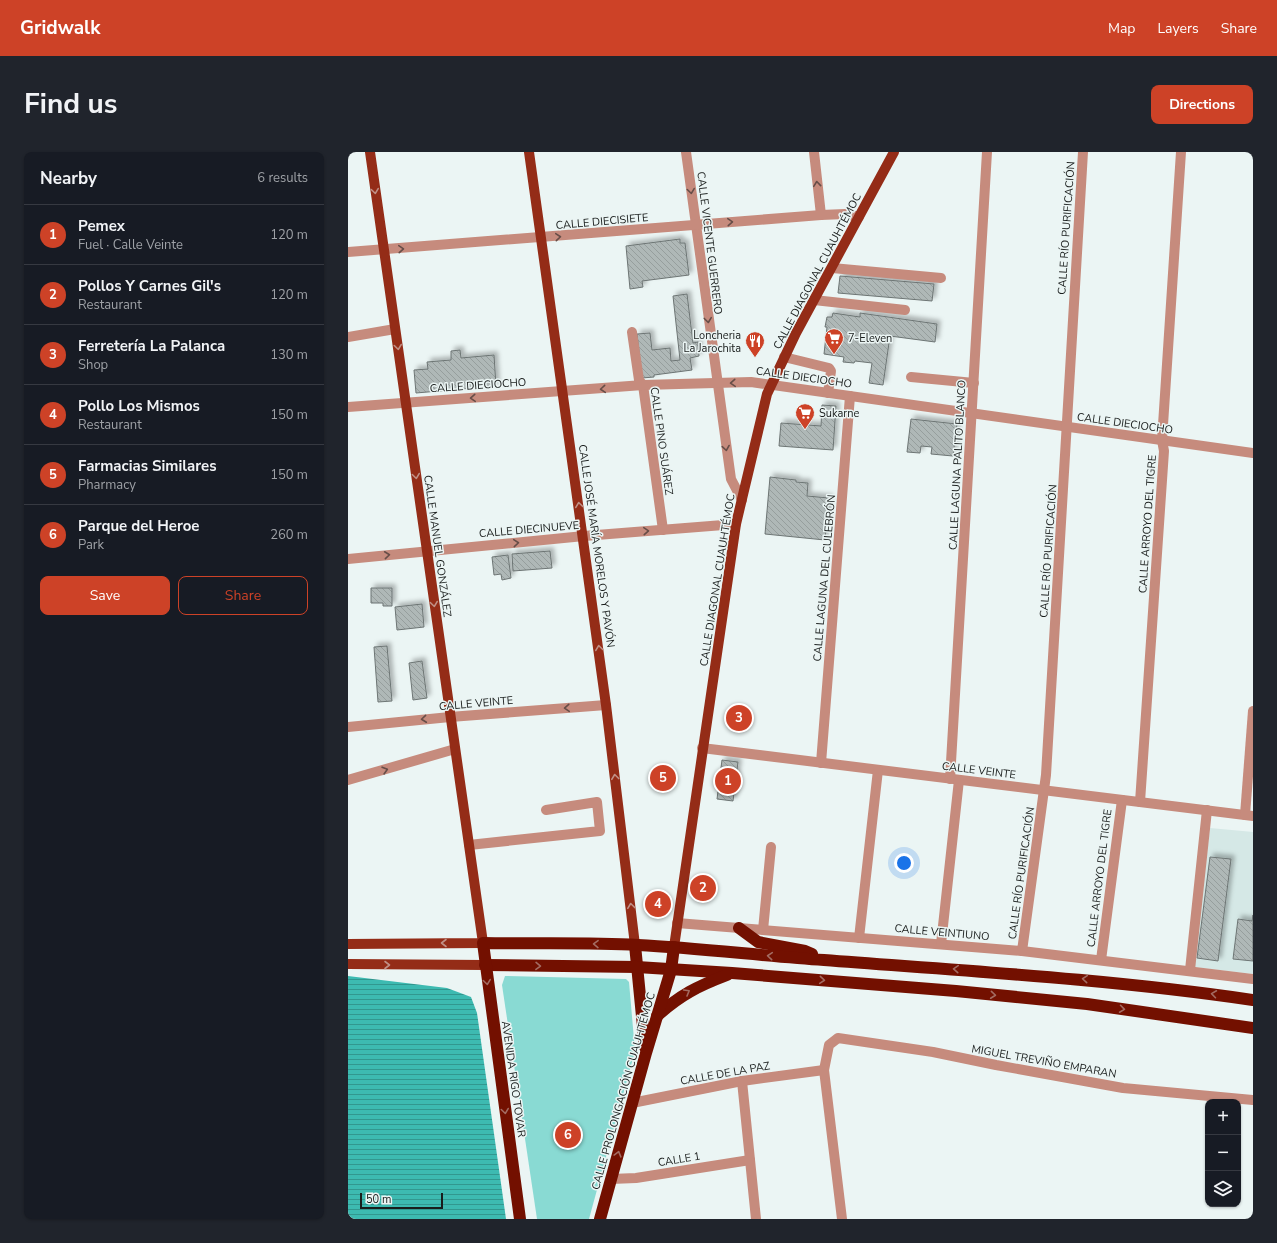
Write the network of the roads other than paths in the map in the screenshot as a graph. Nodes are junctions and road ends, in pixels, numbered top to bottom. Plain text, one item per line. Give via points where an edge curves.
1 (370, 152) edge
2 (529, 152) edge
3 (686, 152) edge
4 (814, 152) edge
5 (894, 152) edge
6 (987, 152) edge
7 (1083, 152) edge
8 (1181, 152) edge
9 (821, 215) junction
10 (858, 217) junction
11 (696, 224) junction
12 (541, 238) junction
13 (384, 250) junction
14 (348, 252) edge
15 (832, 268) junction
16 (941, 278) dead end
17 (814, 300) junction
18 (904, 310) dead end
19 (395, 329) junction
20 (632, 332) dead end
21 (348, 337) edge
22 (784, 357) junction
23 (911, 377) dead end
24 (974, 383) junction
25 (716, 384) junction
26 (772, 384) junction
27 (643, 386) junction
28 (563, 392) junction
29 (828, 393) junction
30 (850, 396) junction
31 (405, 402) junction
32 (348, 407) edge
33 (973, 414) junction
34 (1067, 427) junction
35 (1162, 440) junction
36 (1253, 453) edge
37 (742, 500) junction
38 (736, 524) junction
39 (663, 530) junction
40 (584, 536) junction
41 (427, 551) junction
42 (348, 560) edge
43 (606, 704) junction
44 (1253, 711) edge
45 (450, 717) junction
46 (348, 727) edge
47 (702, 748) junction
48 (455, 749) junction
49 (821, 762) junction
50 (878, 770) junction
51 (348, 780) edge
52 (955, 780) junction
53 (1044, 790) junction
54 (1122, 800) junction
55 (1140, 802) junction
56 (546, 810) dead end
57 (1207, 810) junction
58 (1249, 815) edge
59 (469, 846) junction
60 (771, 847) dead end
61 (677, 923) junction
62 (739, 928) junction
63 (763, 930) junction
64 (859, 938) junction
65 (483, 943) junction
66 (348, 944) edge
67 (941, 944) junction
68 (635, 945) junction
69 (674, 947) junction
70 (1022, 951) junction
71 (824, 960) junction
72 (1101, 960) junction
73 (348, 964) edge
74 (485, 965) junction
75 (637, 967) junction
76 (671, 970) junction
77 (1190, 970) junction
78 (732, 973) junction
79 (1253, 979) edge
80 (1253, 1000) edge
81 (656, 1017) junction
82 (1253, 1028) edge
83 (646, 1053) junction
84 (824, 1070) junction
85 (742, 1081) junction
86 (1253, 1100) edge
87 (632, 1103) junction
88 (750, 1160) junction
89 (611, 1179) junction
90 (520, 1219) edge
91 (600, 1219) edge
92 (755, 1219) edge
93 (842, 1219) edge

1 -> 13 main road, CALLE MANUEL GONZÁLEZ
2 - 12 main road, CALLE JOSÉ MARÍA MORELOS Y PAVÓN
3 -> 11 street, CALLE VICENTE GUERRERO
9 -> 4 street
5 - 10 main road, CALLE DIAGONAL CUAUHTÉMOC
6 - 24 street, CALLE LAGUNA PALITO BLANCO
7 - 34 street, CALLE RÍO PURIFICACIÓN
8 - 35 street, CALLE ARROYO DEL TIGRE
9 - 10 street, CALLE DIECISIETE via 845,214
11 -> 9 street, CALLE DIECISIETE
10 - 15 main road, CALLE DIAGONAL CUAUHTÉMOC
12 -> 11 street, CALLE DIECISIETE
11 -> 25 street, CALLE VICENTE GUERRERO
13 -> 12 street, CALLE DIECISIETE
12 - 28 main road, CALLE JOSÉ MARÍA MORELOS Y PAVÓN
13 - 14 street, CALLE DIECISIETE
13 - 19 main road, CALLE MANUEL GONZÁLEZ
15 - 16 street
15 - 17 main road, CALLE DIAGONAL CUAUHTÉMOC
17 - 18 street
17 - 22 main road, CALLE DIAGONAL CUAUHTÉMOC
19 - 21 street
19 -> 31 main road, CALLE MANUEL GONZÁLEZ
20 - 27 street, CALLE PINO SUÁREZ via 639,380
22 - 26 main road, CALLE DIAGONAL CUAUHTÉMOC
22 - 29 street via 829,368 831,371
23 - 24 street
24 - 33 street, CALLE LAGUNA PALITO BLANCO
26 -> 25 street, CALLE DIECIOCHO
25 - 27 street, CALLE DIECIOCHO
25 -> 37 street, CALLE VICENTE GUERRERO via 730,479
26 - 29 street, CALLE DIECIOCHO
26 - 37 main road, CALLE DIAGONAL CUAUHTÉMOC via 759,426
27 -> 28 street, CALLE DIECIOCHO
27 - 39 street, CALLE PINO SUÁREZ
28 -> 31 street, CALLE DIECIOCHO
40 -> 28 main road, CALLE JOSÉ MARÍA MORELOS Y PAVÓN
29 - 30 street, CALLE DIECIOCHO
30 - 33 street, CALLE DIECIOCHO
30 - 49 street, CALLE LAGUNA DEL CULEBRÓN
31 - 32 street, CALLE DIECIOCHO
31 -> 41 main road, CALLE MANUEL GONZÁLEZ
33 - 34 street, CALLE DIECIOCHO
33 - 52 street, CALLE LAGUNA PALITO BLANCO
34 - 35 street, CALLE DIECIOCHO
34 - 53 street, CALLE RÍO PURIFICACIÓN
35 - 36 street, CALLE DIECIOCHO
35 - 55 street, CALLE ARROYO DEL TIGRE via 1164,451
37 - 38 main road, CALLE DIAGONAL CUAUHTÉMOC
38 - 39 street, CALLE DIECINUEVE
38 - 47 main road, CALLE DIAGONAL CUAUHTÉMOC
40 -> 39 street, CALLE DIECINUEVE
41 -> 40 street, CALLE DIECINUEVE
43 -> 40 main road, CALLE JOSÉ MARÍA MORELOS Y PAVÓN
42 -> 41 street, CALLE DIECINUEVE
41 -> 45 main road, CALLE MANUEL GONZÁLEZ
43 -> 45 street, CALLE VEINTE
68 -> 43 main road, CALLE JOSÉ MARÍA MORELOS Y PAVÓN
44 - 58 street
45 -> 46 street, CALLE VEINTE
45 - 48 main road, CALLE MANUEL GONZÁLEZ
47 - 49 street, CALLE VEINTE
47 - 61 main road, CALLE DIAGONAL CUAUHTÉMOC
51 -> 48 street
48 - 59 main road, CALLE MANUEL GONZÁLEZ
49 - 50 street, CALLE VEINTE
50 - 52 street, CALLE VEINTE
50 - 64 street
52 - 53 street, CALLE VEINTE
52 - 67 street, CALLE LAGUNA PALITO BLANCO
53 - 54 street, CALLE VEINTE
53 - 70 street, CALLE RÍO PURIFICACIÓN
54 - 55 street, CALLE VEINTE
54 - 72 street, CALLE ARROYO DEL TIGRE
55 - 57 street, CALLE VEINTE
56 - 59 street via 597,802 600,831
57 - 58 street, CALLE VEINTE
57 - 77 street
59 - 65 main road, CALLE MANUEL GONZÁLEZ
60 - 63 street
61 - 62 street, CALLE VEINTIUNO
61 - 69 main road, CALLE DIAGONAL CUAUHTÉMOC
62 - 63 street, CALLE VEINTIUNO
62 - 71 highway via 758,942 805,951
63 - 64 street, CALLE VEINTIUNO
64 - 67 street, CALLE VEINTIUNO
65 -> 66 main road
68 -> 65 highway
65 - 74 highway, AVENIDA RIGO TOVAR
67 - 70 street, CALLE VEINTIUNO
68 - 69 highway
68 - 75 highway
71 -> 69 highway
69 - 76 highway, CALLE PROLONGACIÓN CUAUHTÉMOC
70 - 72 street, CALLE VEINTIUNO
80 -> 71 highway via 1175,988 1091,980
72 - 77 street, CALLE VEINTIUNO
73 -> 74 main road
74 -> 75 highway
74 -> 90 highway, AVENIDA RIGO TOVAR
75 - 76 highway
75 - 83 highway
76 - 78 highway
76 - 81 highway, CALLE PROLONGACIÓN CUAUHTÉMOC
77 - 79 street, CALLE VEINTIUNO
81 -> 78 highway via 682,995
78 -> 82 highway via 1087,1004
81 - 83 highway, CALLE PROLONGACIÓN CUAUHTÉMOC
83 - 87 highway, CALLE PROLONGACIÓN CUAUHTÉMOC
84 - 85 street, CALLE DE LA PAZ
84 - 86 street, MIGUEL TREVIÑO EMPARAN via 829,1045 838,1038 933,1052 996,1066 1123,1088
84 - 93 street
85 - 87 street, CALLE DE LA PAZ
85 - 88 street
89 -> 87 highway, CALLE PROLONGACIÓN CUAUHTÉMOC
88 - 89 street, CALLE 1 via 636,1178
88 - 92 street
89 - 91 highway, CALLE PROLONGACIÓN CUAUHTÉMOC

